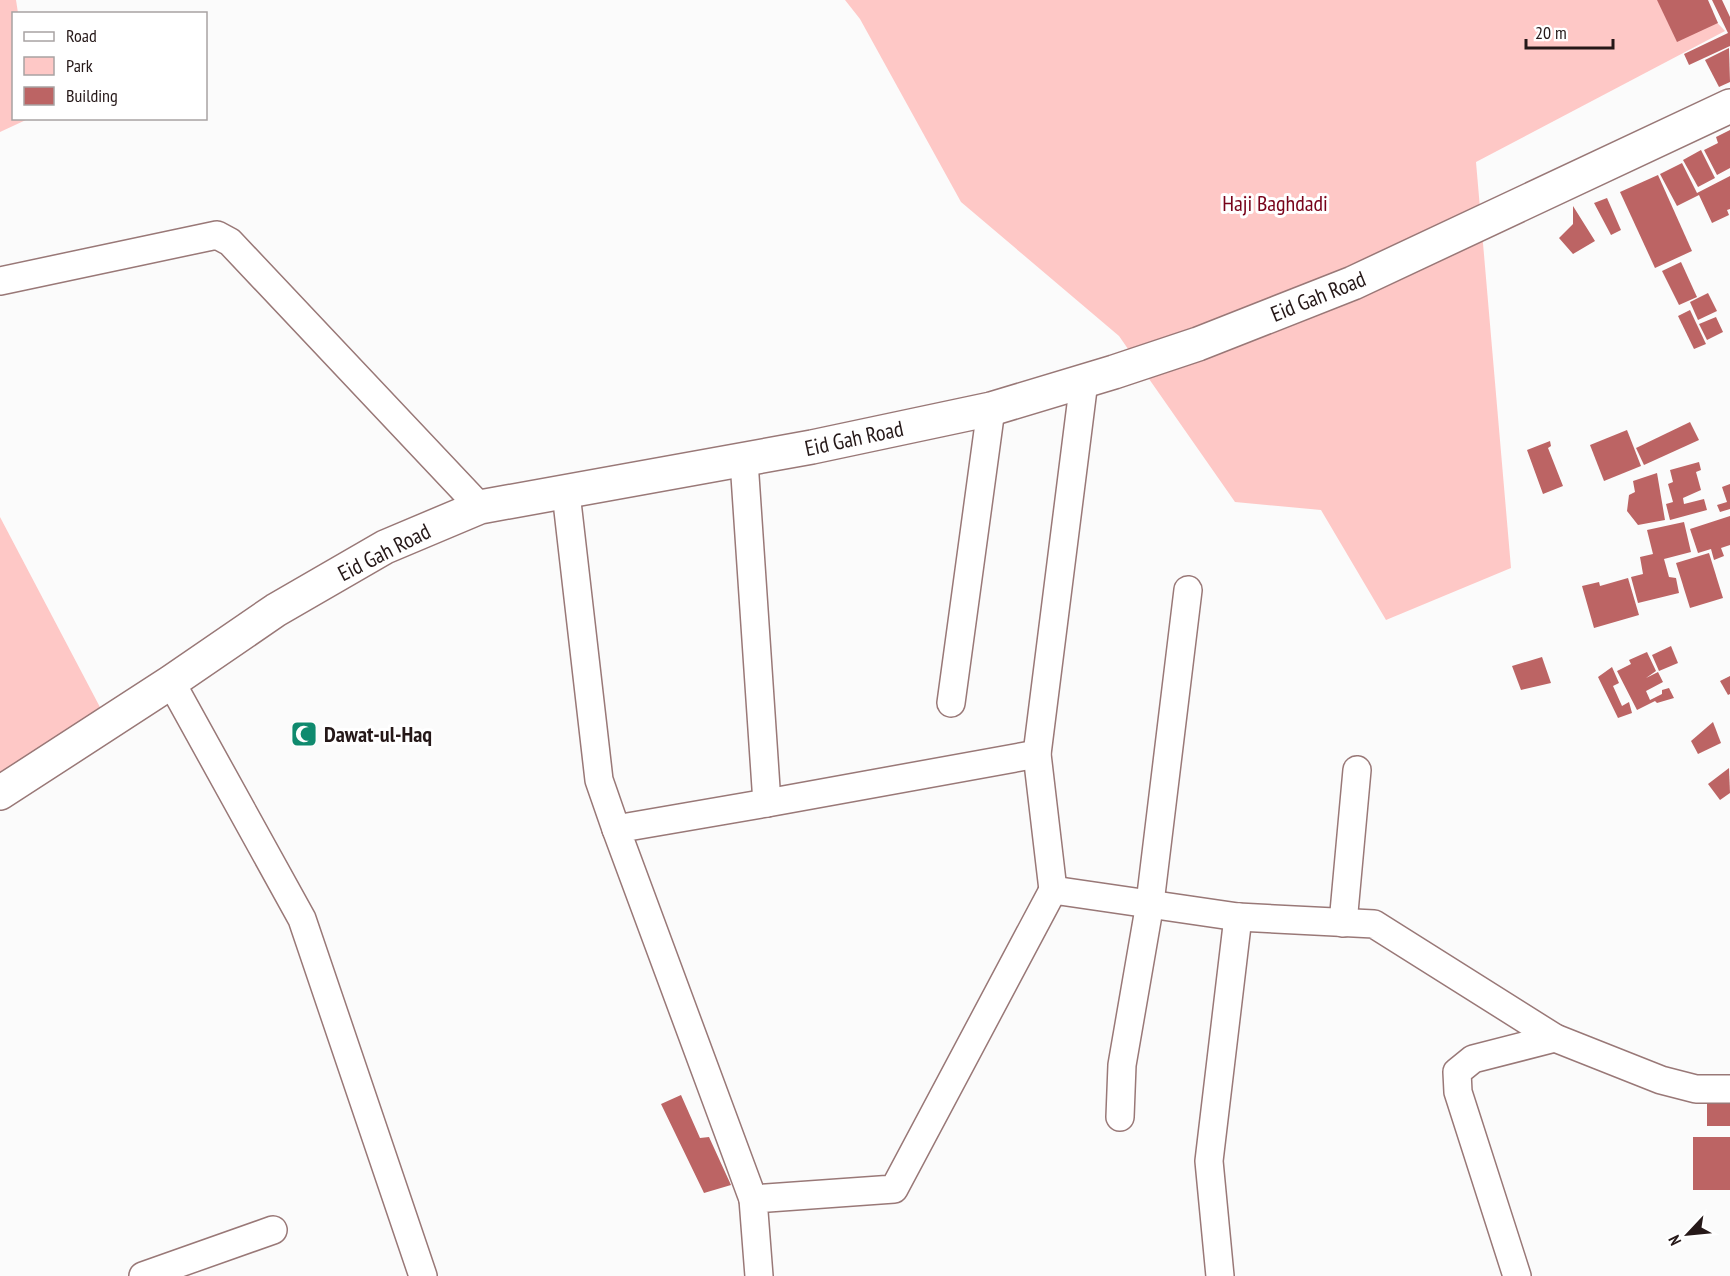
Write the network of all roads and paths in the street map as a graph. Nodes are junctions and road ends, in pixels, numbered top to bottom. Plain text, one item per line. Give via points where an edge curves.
1 (1730, 106) edge
2 (0, 281) edge
3 (1084, 381) junction
4 (991, 409) junction
5 (744, 461) junction
6 (566, 493) junction
7 (480, 507) junction
8 (1188, 590) dead end
9 (171, 682) junction
10 (951, 703) dead end
11 (1037, 754) junction
12 (1357, 770) dead end
13 (0, 793) edge
14 (767, 803) junction
15 (616, 830) junction
16 (1053, 890) junction
17 (1150, 903) junction
18 (1238, 917) junction
19 (1342, 923) junction
20 (1555, 1038) junction
21 (1730, 1089) edge
22 (1120, 1116) dead end
23 (753, 1199) junction
24 (273, 1230) dead end
25 (142, 1276) edge
26 (423, 1276) edge
27 (759, 1276) edge
28 (1220, 1276) edge
29 (1517, 1276) edge

1 - 3 main road, Eid Gah Road via 1353,283 1198,344
2 - 7 street via 217,235 230,242
3 - 4 main road, Eid Gah Road
3 - 11 street
4 - 5 main road, Eid Gah Road
4 - 10 street
5 - 6 main road, Eid Gah Road
5 - 14 street
6 - 7 main road, Eid Gah Road
6 - 15 street via 599,780
7 - 9 main road, Eid Gah Road via 385,547 276,610
8 - 17 street
9 - 13 main road, Eid Gah Road
9 - 26 street via 302,919
11 - 14 street
11 - 16 street
12 - 19 street
14 - 15 street
15 - 23 street
16 - 17 street
16 - 23 street via 894,1189
17 - 18 street
17 - 22 street via 1122,1065
18 - 19 street
18 - 28 street via 1209,1161
19 - 20 street via 1374,924
20 - 21 street via 1661,1080 1696,1089
20 - 29 street via 1473,1059 1457,1072 1458,1092
23 - 27 street
24 - 25 street

